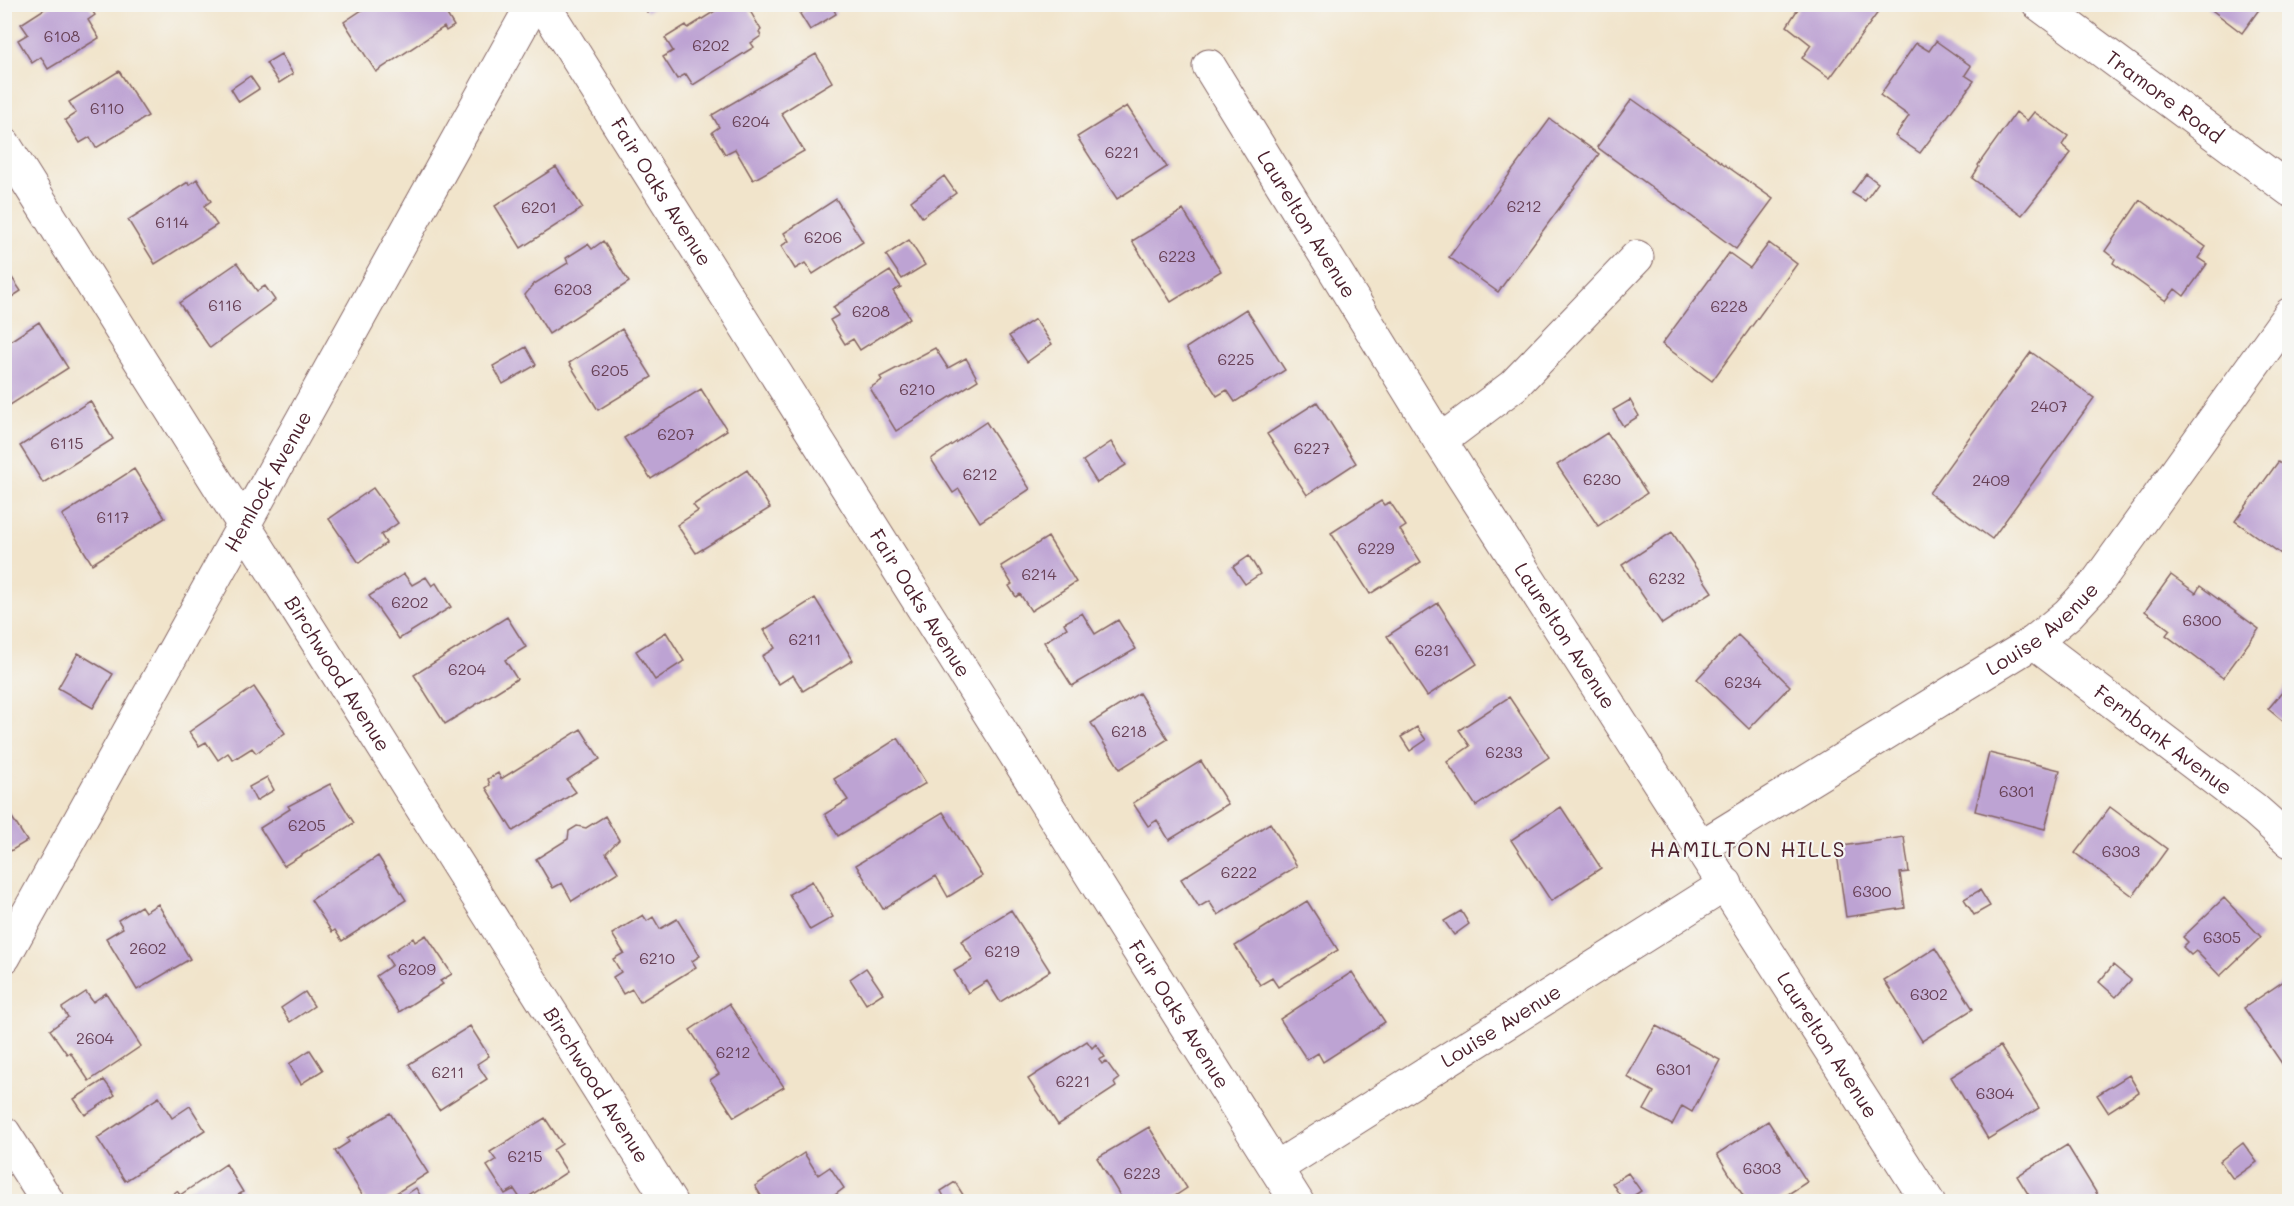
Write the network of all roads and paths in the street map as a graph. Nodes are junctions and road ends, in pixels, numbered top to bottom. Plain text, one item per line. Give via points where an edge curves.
1 (533, 4) edge
2 (543, 4) edge
3 (2039, 4) edge
4 (1209, 66) dead end
5 (4, 144) edge
6 (2289, 190) edge
7 (1637, 257) dead end
8 (2289, 314) edge
9 (1440, 441) junction
10 (243, 527) junction
11 (2034, 642) junction
12 (2289, 842) edge
13 (1702, 846) junction
14 (1726, 884) junction
15 (4, 957) edge
16 (4, 1133) edge
17 (1276, 1168) junction
18 (48, 1202) edge
19 (670, 1202) edge
20 (1297, 1202) edge
21 (1928, 1202) edge

1 - 10 street, Hemlock Avenue
2 - 17 street, Fair Oaks Avenue
3 - 6 street, Tramore Road
4 - 9 street, Laurelton Avenue
5 - 10 street, Birchwood Avenue
7 - 9 street via 1513,386
8 - 11 street, Louise Avenue via 2096,584
9 - 13 street, Laurelton Avenue
10 - 15 street, Hemlock Avenue
10 - 19 street, Birchwood Avenue
11 - 12 street, Fernbank Avenue via 2254,809
11 - 13 street, Louise Avenue
13 - 14 street, Laurelton Avenue
14 - 17 street, Louise Avenue
14 - 21 street, Laurelton Avenue
16 - 18 street
17 - 20 street, Fair Oaks Avenue

